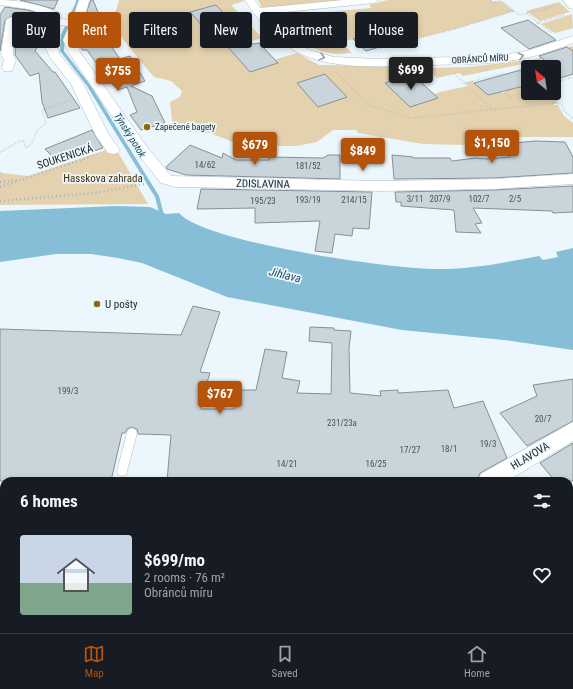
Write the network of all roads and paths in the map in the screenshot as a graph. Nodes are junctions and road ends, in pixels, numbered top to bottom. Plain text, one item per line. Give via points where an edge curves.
1 (84, 0) edge
2 (250, 0) edge
3 (374, 0) edge
4 (491, 0) edge
5 (500, 0) edge
6 (0, 2) edge
7 (12, 2) junction
8 (570, 3) edge
9 (514, 11) junction
10 (257, 12) junction
11 (527, 14) junction
12 (566, 15) dead end
13 (11, 20) junction
14 (65, 23) junction
15 (538, 23) junction
16 (0, 27) edge
17 (551, 32) dead end
18 (573, 39) edge
19 (377, 63) junction
20 (8, 68) dead end
21 (335, 71) dead end
22 (453, 72) dead end
23 (573, 77) edge
24 (561, 81) edge
25 (505, 93) dead end
26 (521, 93) edge
27 (84, 96) junction
28 (557, 100) edge
29 (556, 103) junction
30 (492, 110) junction
31 (573, 119) edge
32 (113, 150) joint
33 (0, 152) edge
34 (573, 179) edge
35 (22, 180) junction
36 (0, 182) edge
37 (153, 182) dead end
38 (0, 187) edge
39 (0, 201) edge
40 (573, 431) edge
41 (132, 433) dead end
42 (122, 471) dead end
43 (495, 477) edge

1 - 14 street, ZDISLAVINA
2 - 10 street, OBRÁNCŮ MÍRU
3 - 10 street
4 - 5 path
5 - 9 path
6 - 7 street
7 - 13 street via 9,5 16,11 16,15
7 - 14 street via 56,14
8 - 11 path
9 - 11 path via 519,15
9 - 19 path via 371,51
10 -> 19 street, OBRÁNCŮ MÍRU via 290,43 305,52 333,60
11 - 15 path
12 - 15 path
13 - 16 street
13 - 20 street
14 - 27 street, ZDISLAVINA via 50,44 55,56
14 - 34 street, ZDISLAVINA via 75,53 142,150 166,180 379,186 494,184
15 - 17 path
19 -> 18 street, OBRÁNCŮ MÍRU via 501,59 529,54
21 - 30 path via 368,105 411,118
22 - 30 path
23 - 24 path
25 - 26 path via 510,97
27 - 32 street, ZDISLAVINA
27 - 33 path via 42,110 46,123 38,130 37,138 32,144 24,148 24,141 16,142 9,149
28 - 29 path
29 - 30 path
29 - 31 path via 562,104 564,112
32 - 35 path, SOUKENICKÁ
35 - 36 path
35 - 38 path
37 - 39 path via 83,194
40 - 43 street, HLAVOVA
41 - 42 lane

